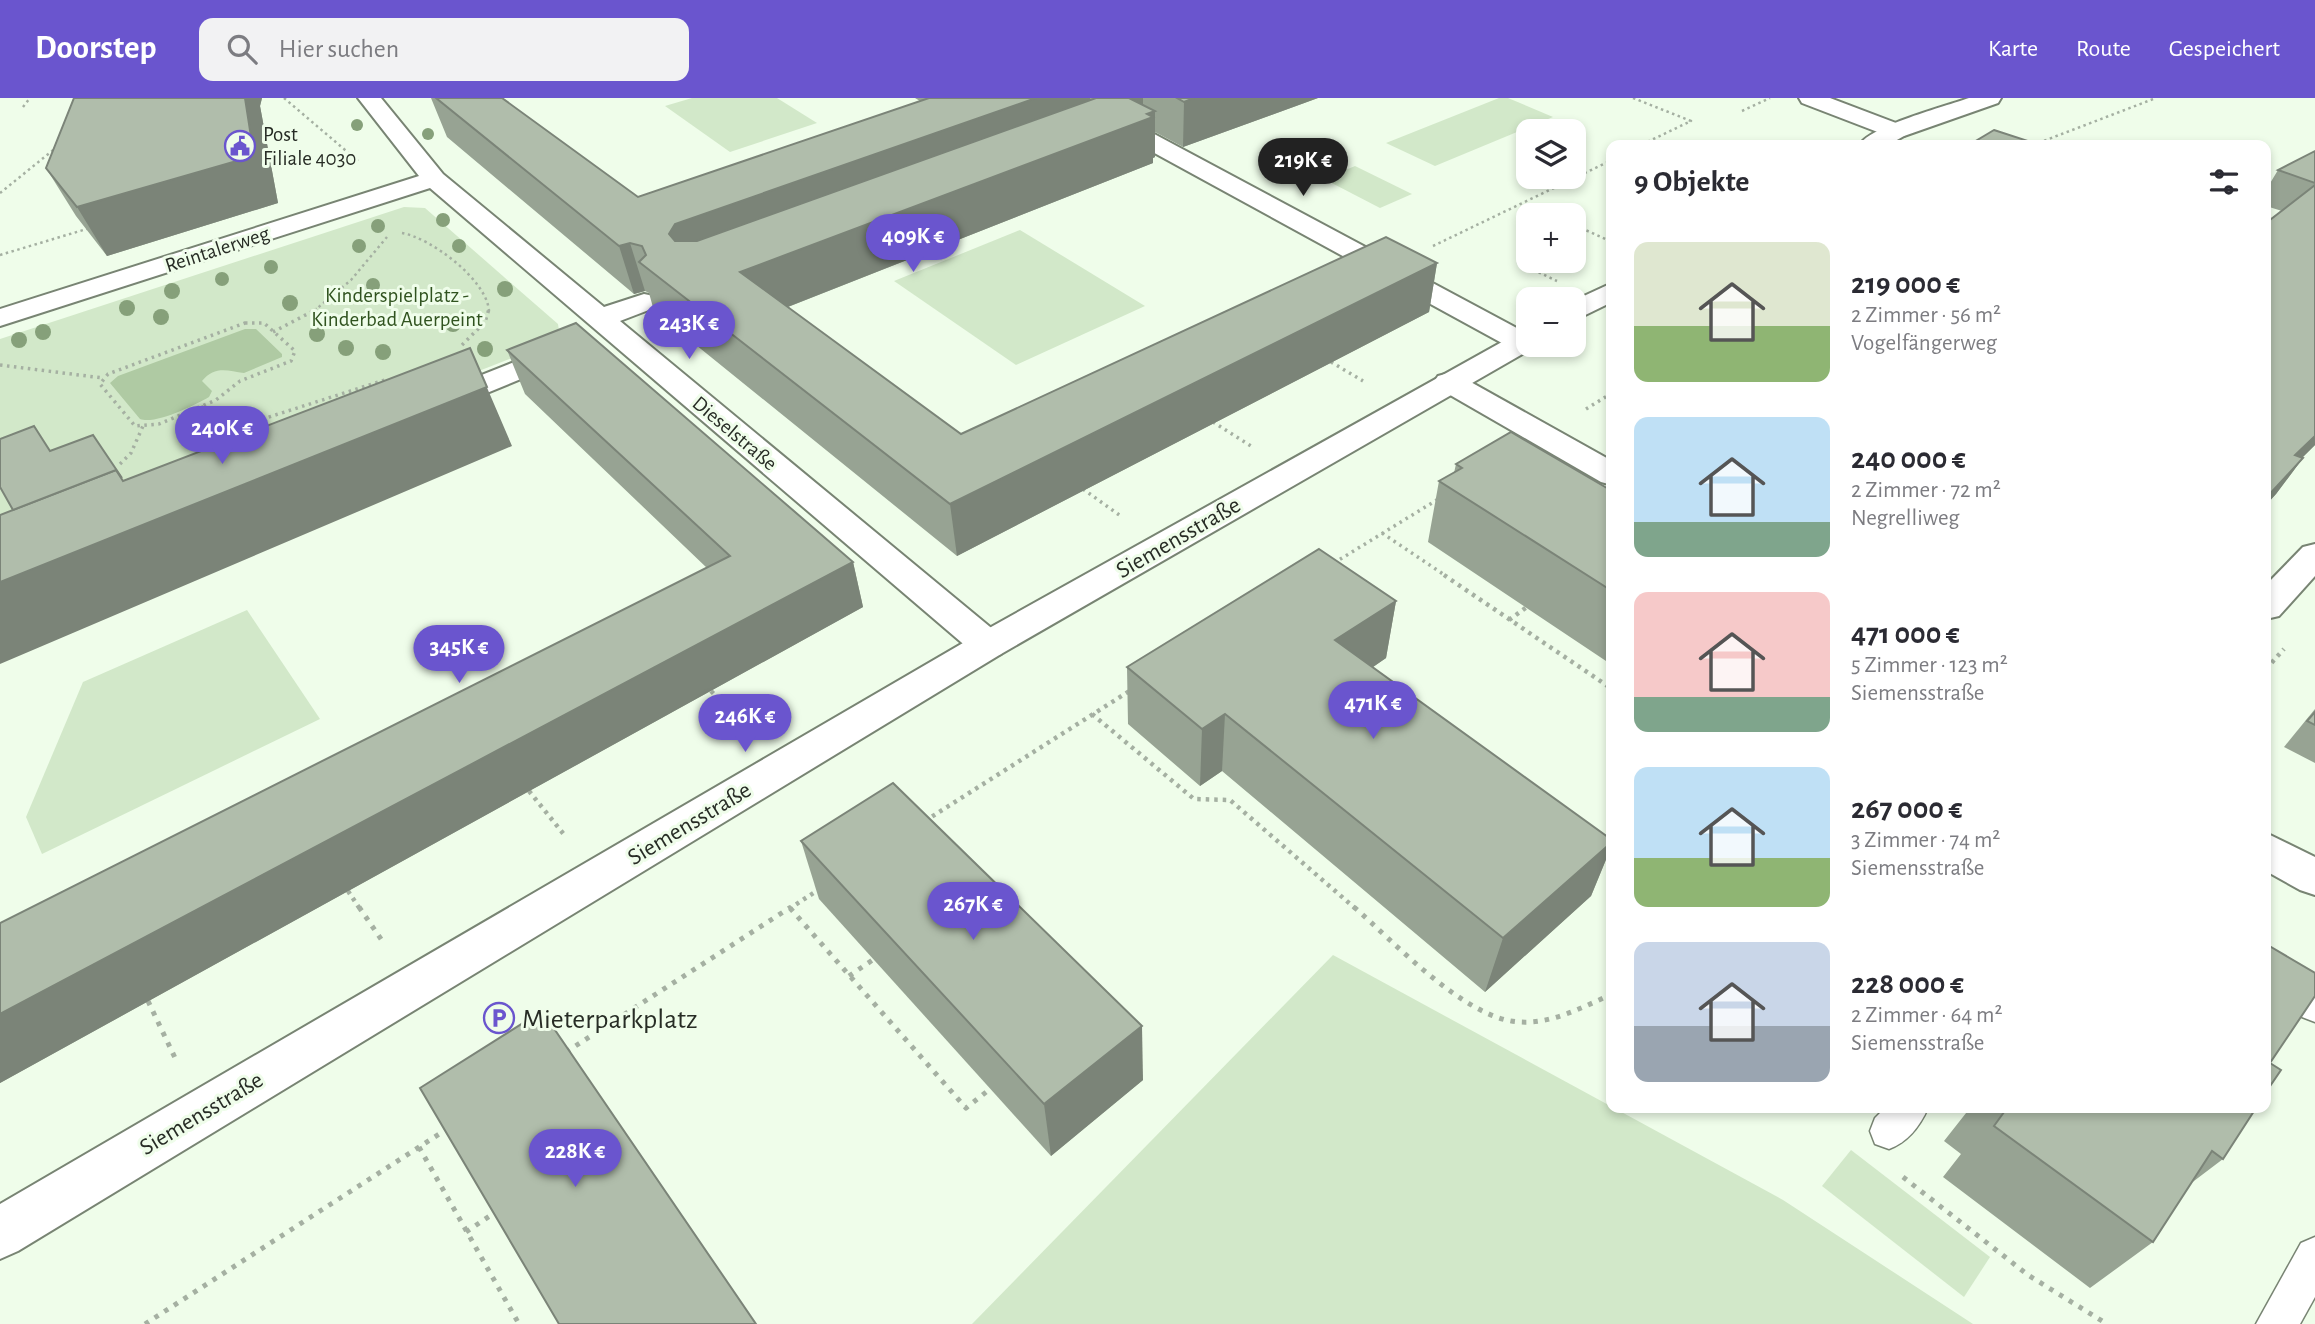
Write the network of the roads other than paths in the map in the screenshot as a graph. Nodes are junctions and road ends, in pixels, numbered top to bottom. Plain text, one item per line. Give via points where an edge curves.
1 (369, 98) edge
2 (1061, 98) edge
3 (1810, 98) edge
4 (1990, 98) edge
5 (1151, 111) edge
6 (1114, 124) junction
7 (1896, 131) junction
8 (1086, 135) edge
9 (1880, 140) edge
10 (434, 179) junction
11 (1606, 294) edge
12 (644, 302) edge
13 (1586, 306) edge
14 (0, 318) edge
15 (607, 325) junction
16 (1516, 335) edge
17 (1516, 345) edge
18 (1449, 383) junction
19 (414, 413) edge
20 (1606, 472) edge
21 (2315, 555) edge
22 (2271, 602) edge
23 (988, 645) junction
24 (2271, 853) edge
25 (2315, 878) edge
26 (2271, 979) edge
27 (2315, 1006) edge
28 (0, 1233) edge
29 (2315, 1257) edge
30 (2277, 1324) edge

1 - 10 street, Dieselstraße
2 - 6 street
3 - 7 street
4 - 7 street
5 - 6 street
6 - 8 street
6 - 16 street
7 - 9 street
10 - 14 street, Reintalerweg
10 - 15 street, Dieselstraße
11 - 13 street
12 - 15 street
15 - 19 street
15 - 23 street, Dieselstraße
17 - 18 street, Siemensstraße
18 - 20 street
18 - 23 street, Siemensstraße
21 - 22 street
23 - 28 street, Siemensstraße
24 - 25 street
26 - 27 lane
29 - 30 lane

